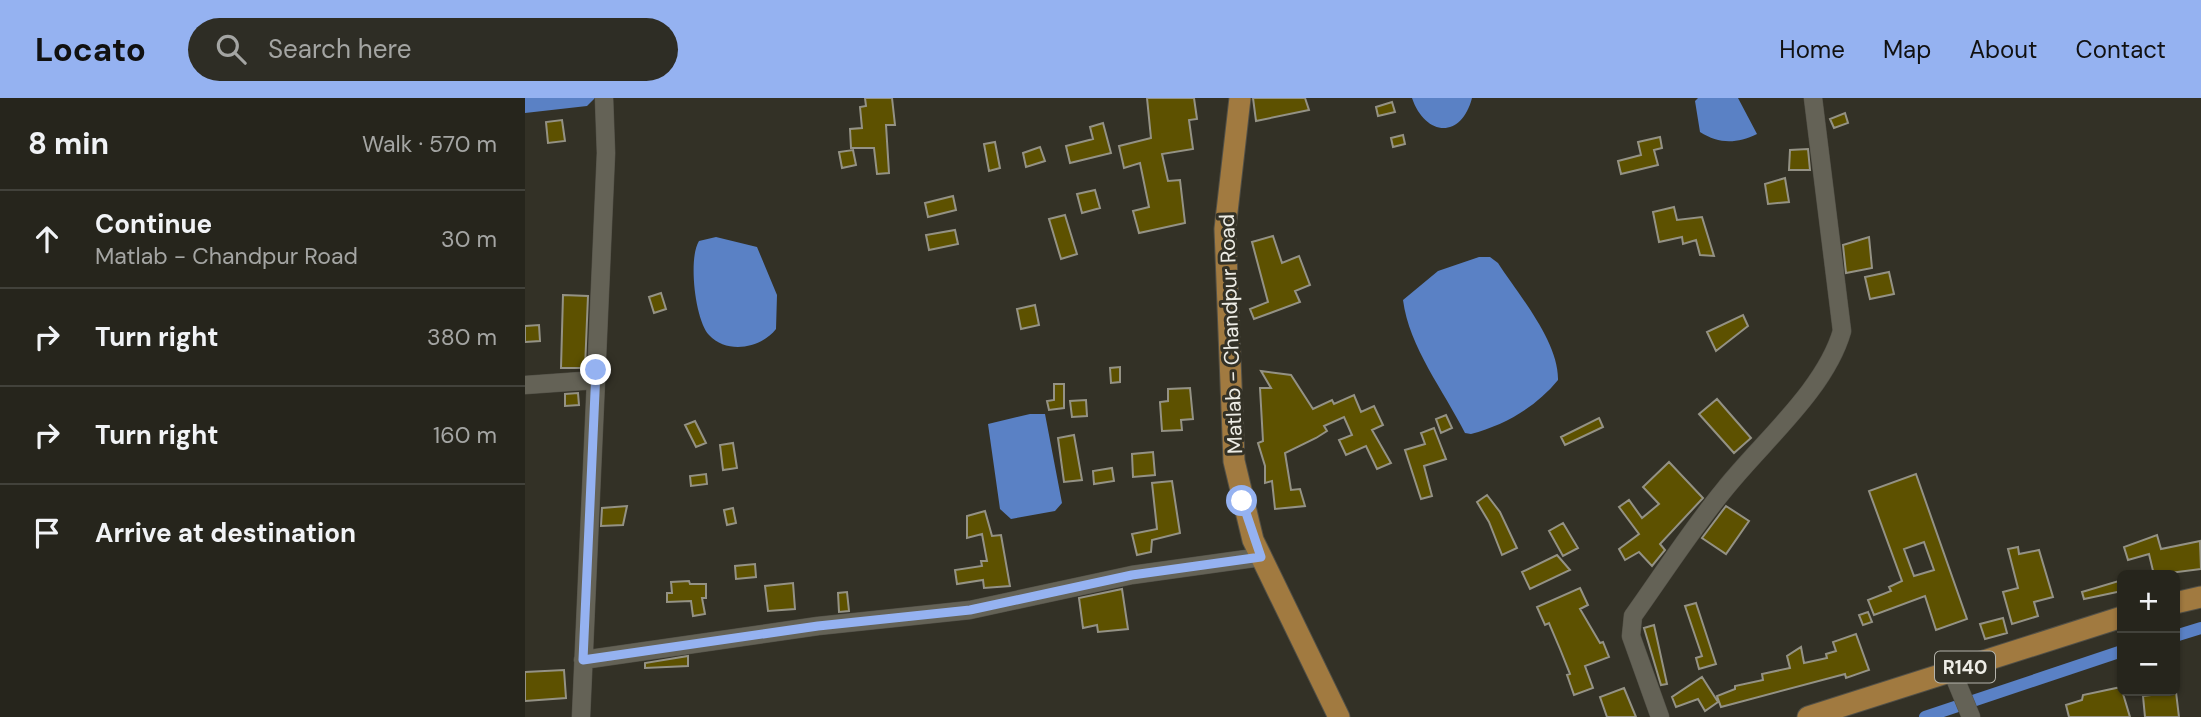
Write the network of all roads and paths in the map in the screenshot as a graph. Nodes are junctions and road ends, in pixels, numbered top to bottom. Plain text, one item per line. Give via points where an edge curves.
1 (604, 98) edge
2 (1240, 98) edge
3 (1813, 98) edge
4 (596, 380) junction
5 (525, 385) edge
6 (1261, 557) junction
7 (2201, 597) edge
8 (2180, 602) edge
9 (2117, 619) edge
10 (583, 660) junction
11 (1955, 680) junction
12 (582, 717) edge
13 (1339, 717) edge
14 (1660, 717) edge
15 (1808, 717) edge
16 (1971, 717) edge

1 - 4 street
2 - 6 main road, Matlab - Chandpur Road via 1224,229 1234,447 1242,501
3 - 14 street via 1842,331 1821,376 1723,491 1633,617 1631,636
4 - 5 street
4 - 10 street
6 - 10 street via 1132,575 970,610 832,624
6 - 13 main road, Matlab - Chandpur Road
7 - 8 main road
9 - 11 main road, R140
10 - 12 street
11 - 15 main road, R140
11 - 16 street

